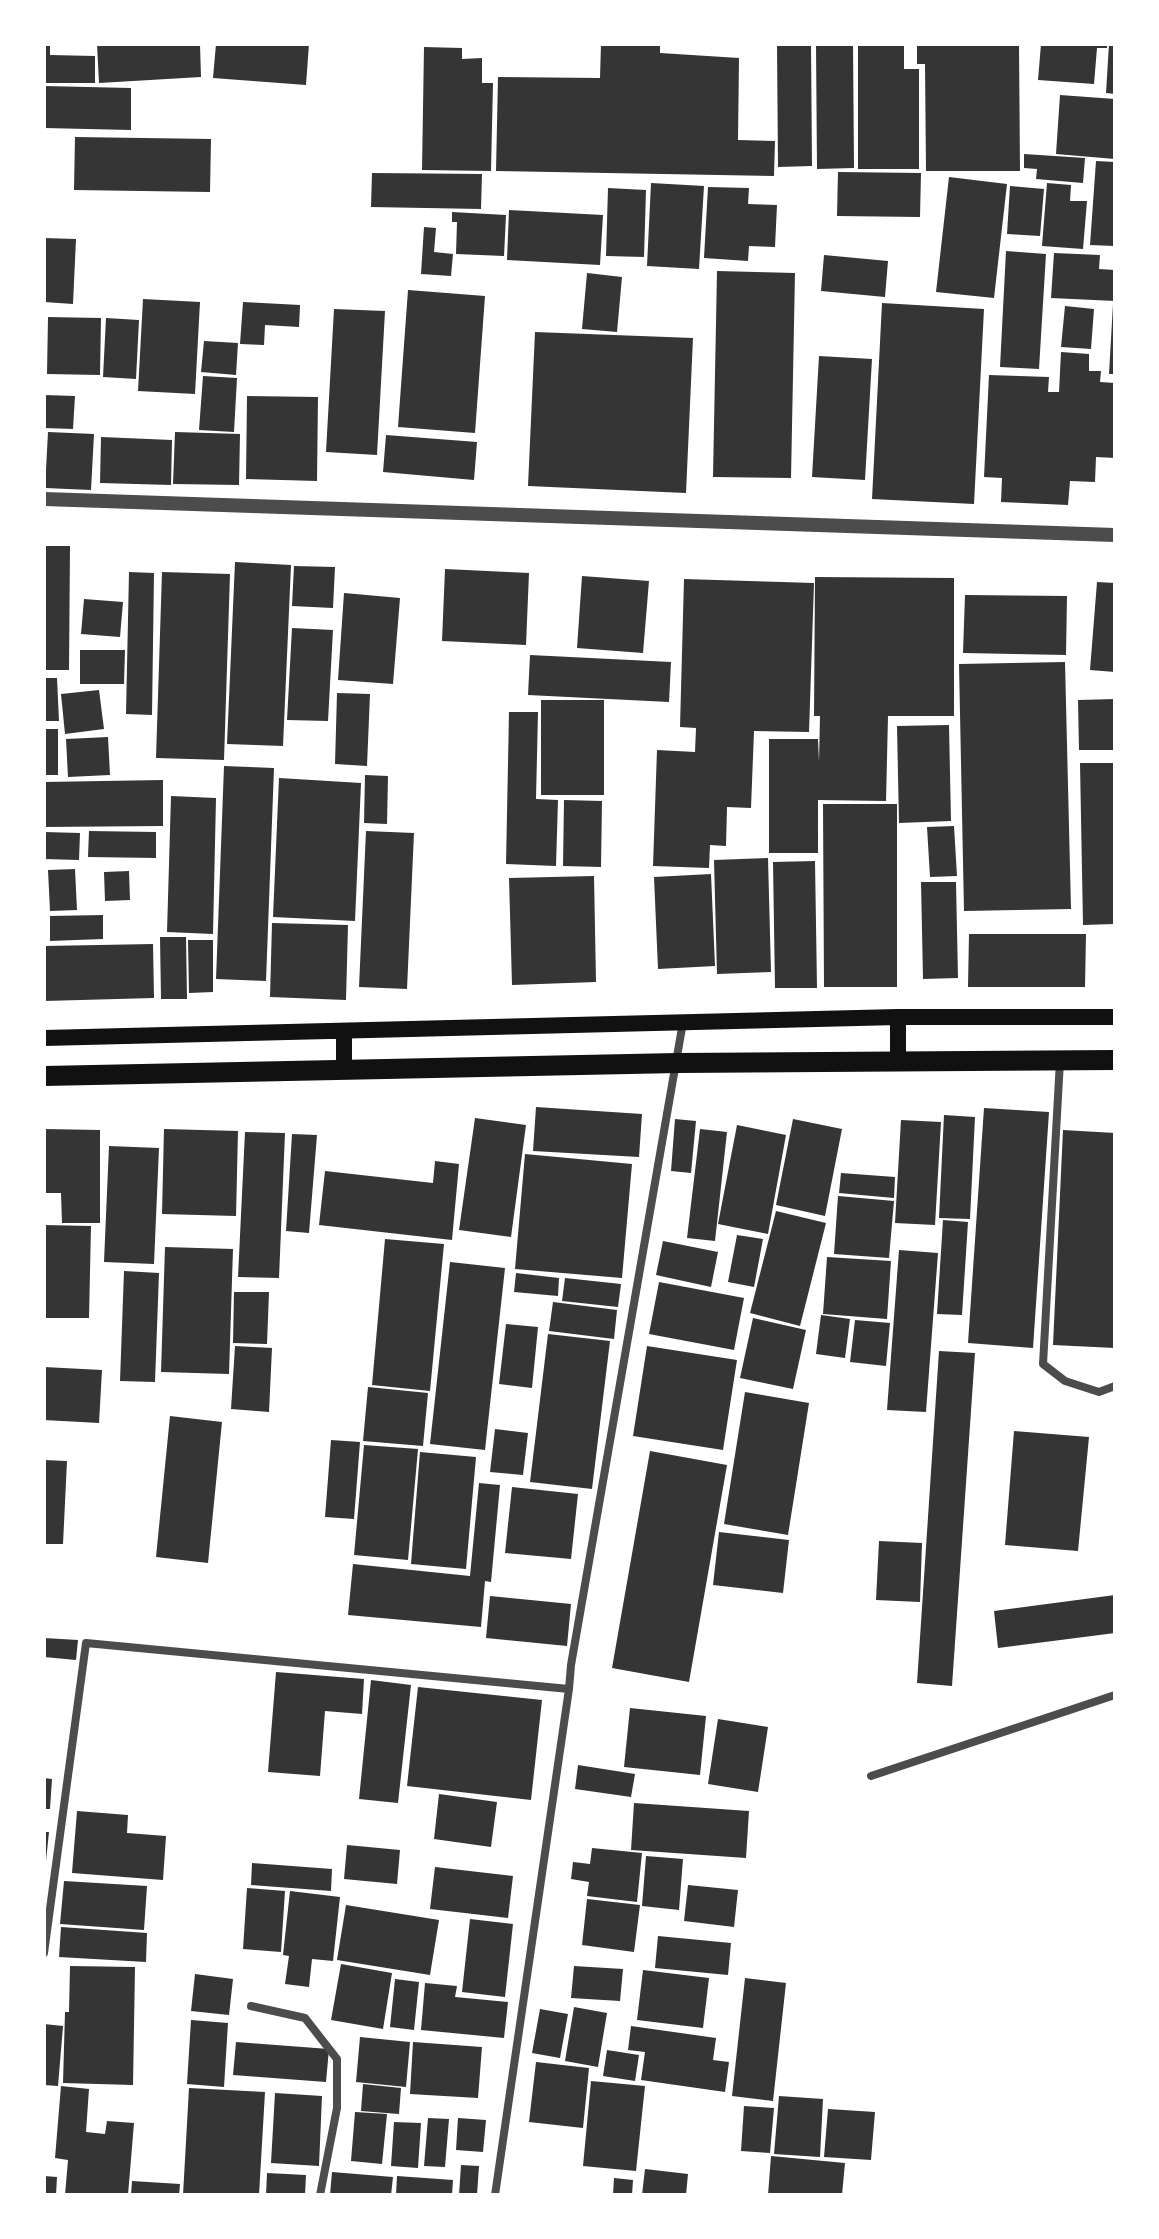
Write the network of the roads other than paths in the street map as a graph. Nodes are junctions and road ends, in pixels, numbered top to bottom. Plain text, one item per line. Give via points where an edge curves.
1 (44, 499) edge
2 (1115, 535) edge
3 (898, 1017) junction
4 (1115, 1017) edge
5 (683, 1022) junction
6 (344, 1031) junction
7 (44, 1038) edge
8 (898, 1060) junction
9 (1060, 1060) junction
10 (1115, 1060) edge
11 (678, 1063) junction
12 (344, 1071) junction
13 (44, 1076) edge
14 (1115, 1386) edge
15 (569, 1685) junction
16 (1115, 1695) edge
17 (871, 1776) dead end
18 (44, 1953) edge
19 (251, 2006) dead end
20 (320, 2195) edge
21 (495, 2195) edge

1 - 2 street
3 - 4 main road
3 - 5 main road
3 - 8 main road
5 - 6 main road
5 - 11 street
6 - 7 main road
6 - 12 main road
8 - 9 main road
8 - 11 main road
9 - 10 main road
9 - 14 street via 1043,1364 1065,1381 1099,1392
11 - 12 main road
11 - 15 street
12 - 13 main road
15 - 18 street via 86,1643
15 - 21 street
16 - 17 street
19 - 20 street via 305,2018 337,2059 337,2108

